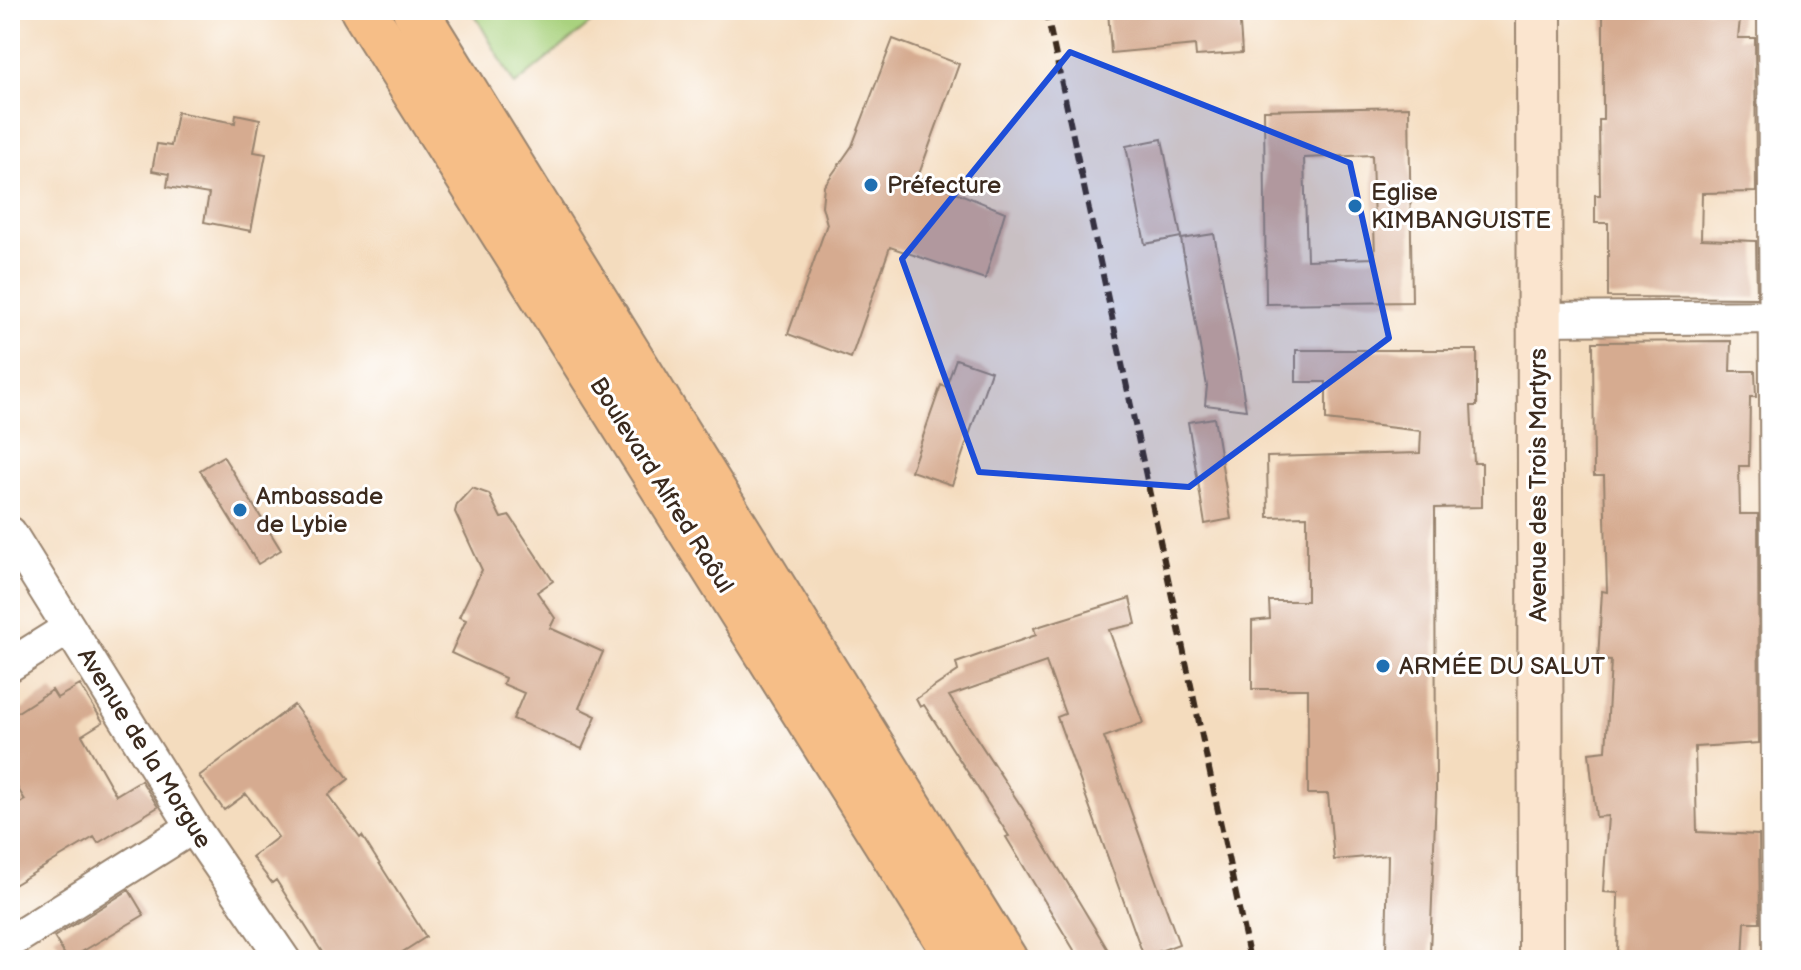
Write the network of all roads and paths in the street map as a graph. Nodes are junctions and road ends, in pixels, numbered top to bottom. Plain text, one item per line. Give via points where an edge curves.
1 (363, 10) edge
2 (415, 10) edge
3 (1539, 10) edge
4 (1774, 10) edge
5 (1784, 318) edge
6 (1538, 319) junction
7 (10, 533) edge
8 (69, 628) junction
9 (10, 665) edge
10 (193, 827) junction
11 (10, 942) edge
12 (284, 960) edge
13 (960, 960) edge
14 (1005, 960) edge
15 (1541, 960) edge
16 (1779, 960) edge

1 - 13 main road, Boulevard Alfred Raôul
2 - 14 main road
3 - 6 main road, Avenue des Trois Martyrs
4 - 5 street
5 - 6 street
5 - 16 street
6 - 15 main road, Avenue des Trois Martyrs
7 - 8 street, Avenue de la Morgue
8 - 9 street
8 - 10 street, Avenue de la Morgue
10 - 11 street
10 - 12 street, Avenue de la Morgue

